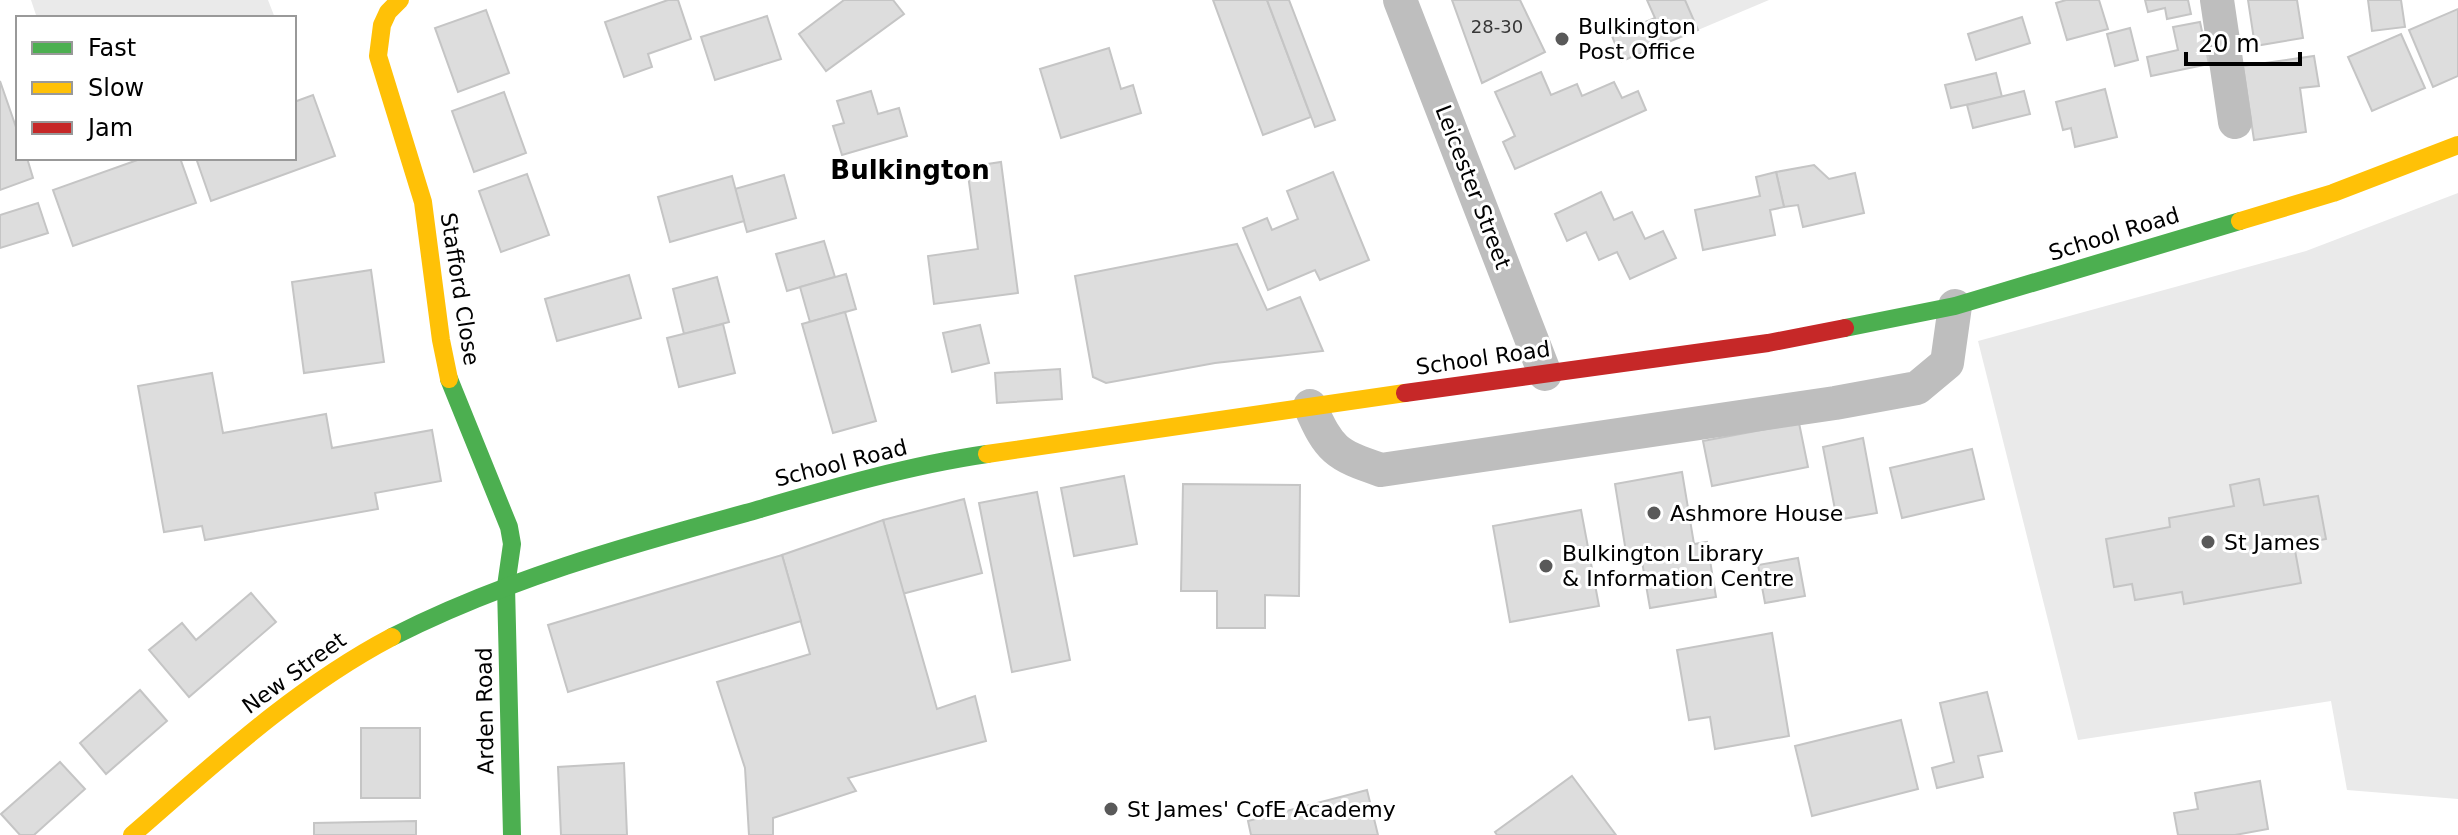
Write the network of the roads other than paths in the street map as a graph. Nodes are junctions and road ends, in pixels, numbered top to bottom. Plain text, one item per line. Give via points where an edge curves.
1 (400, 0) edge
2 (1400, 0) edge
3 (2217, 0) edge
4 (2235, 122) dead end
5 (2458, 145) edge
6 (1955, 306) junction
7 (1545, 374) junction
8 (1310, 406) junction
9 (506, 586) junction
10 (132, 835) edge
11 (512, 835) edge

1 - 9 main road, Stafford Close via 384,17 378,56 423,202 450,382 509,527
2 - 7 street, Leicester Street
3 - 4 street
5 - 6 main road, School Road via 2333,193
6 - 7 main road, School Road via 1768,343
6 - 8 street via 1947,363 1917,388 1835,403 1381,470 1345,458 1324,438
7 - 8 main road, School Road
8 - 9 main road, School Road via 974,456 859,481 625,546
9 - 10 main road, New Street via 378,644 308,689
9 - 11 main road, Arden Road

